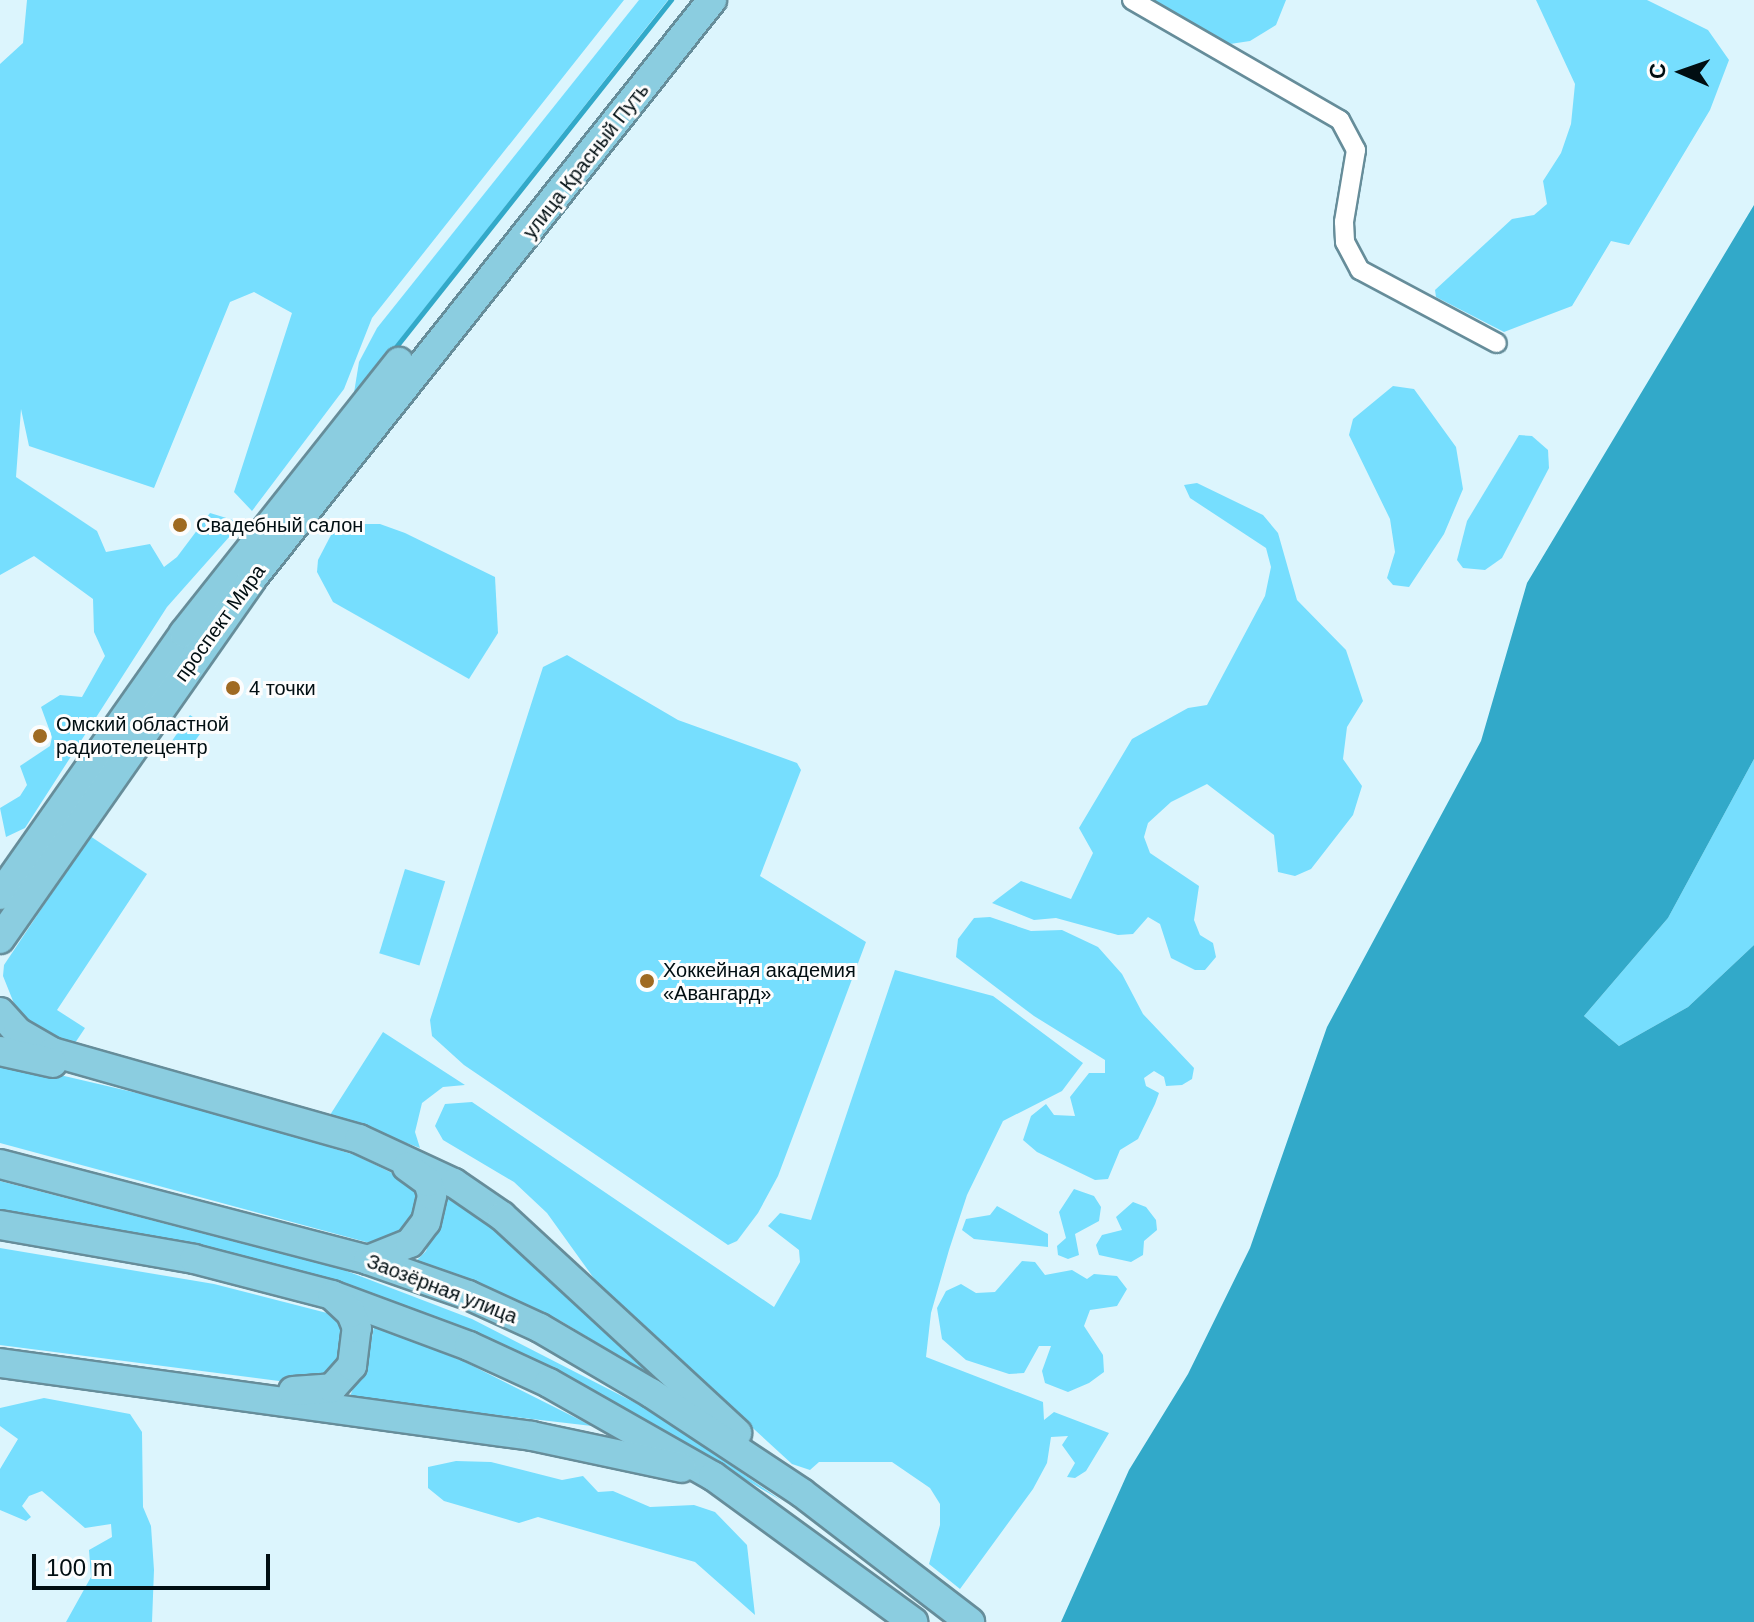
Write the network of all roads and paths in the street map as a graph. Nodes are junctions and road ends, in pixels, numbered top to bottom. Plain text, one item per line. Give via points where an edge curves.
1 (690, 0) edge
2 (712, 0) edge
3 (1132, 0) edge
4 (451, 314) junction
5 (1497, 343) dead end
6 (0, 895) edge
7 (0, 939) edge
8 (0, 1012) edge
9 (0, 1051) edge
10 (0, 1164) edge
11 (0, 1225) edge
12 (368, 1260) junction
13 (332, 1295) junction
14 (0, 1353) edge
15 (0, 1363) edge
16 (713, 1476) junction
17 (802, 1493) junction
18 (913, 1622) edge
19 (970, 1622) edge

1 - 4 main road, улица Красный Путь
2 - 4 main road, улица Красный Путь
3 - 5 street via 1340,120 1356,150 1344,222 1345,242 1360,270
4 - 6 main road, проспект Мира via 184,633
4 - 7 main road, проспект Мира via 208,636
8 - 17 main road via 18,1032 52,1052 359,1139 454,1183 502,1216
9 - 12 main road via 221,1106 357,1148 417,1173 428,1182 432,1195 418,1235 399,1249
10 - 12 main road, Заозёрная улица
11 - 13 main road, Заозёрная улица via 194,1259
12 - 17 main road, Заозёрная улица via 468,1295 540,1328 651,1393
13 - 14 main road via 351,1313 360,1339 357,1353 345,1379 309,1393
13 - 16 main road, Заозёрная улица via 402,1318 549,1383
15 - 16 main road via 532,1436
16 - 18 main road, Заозёрная улица
17 - 19 main road, Заозёрная улица

